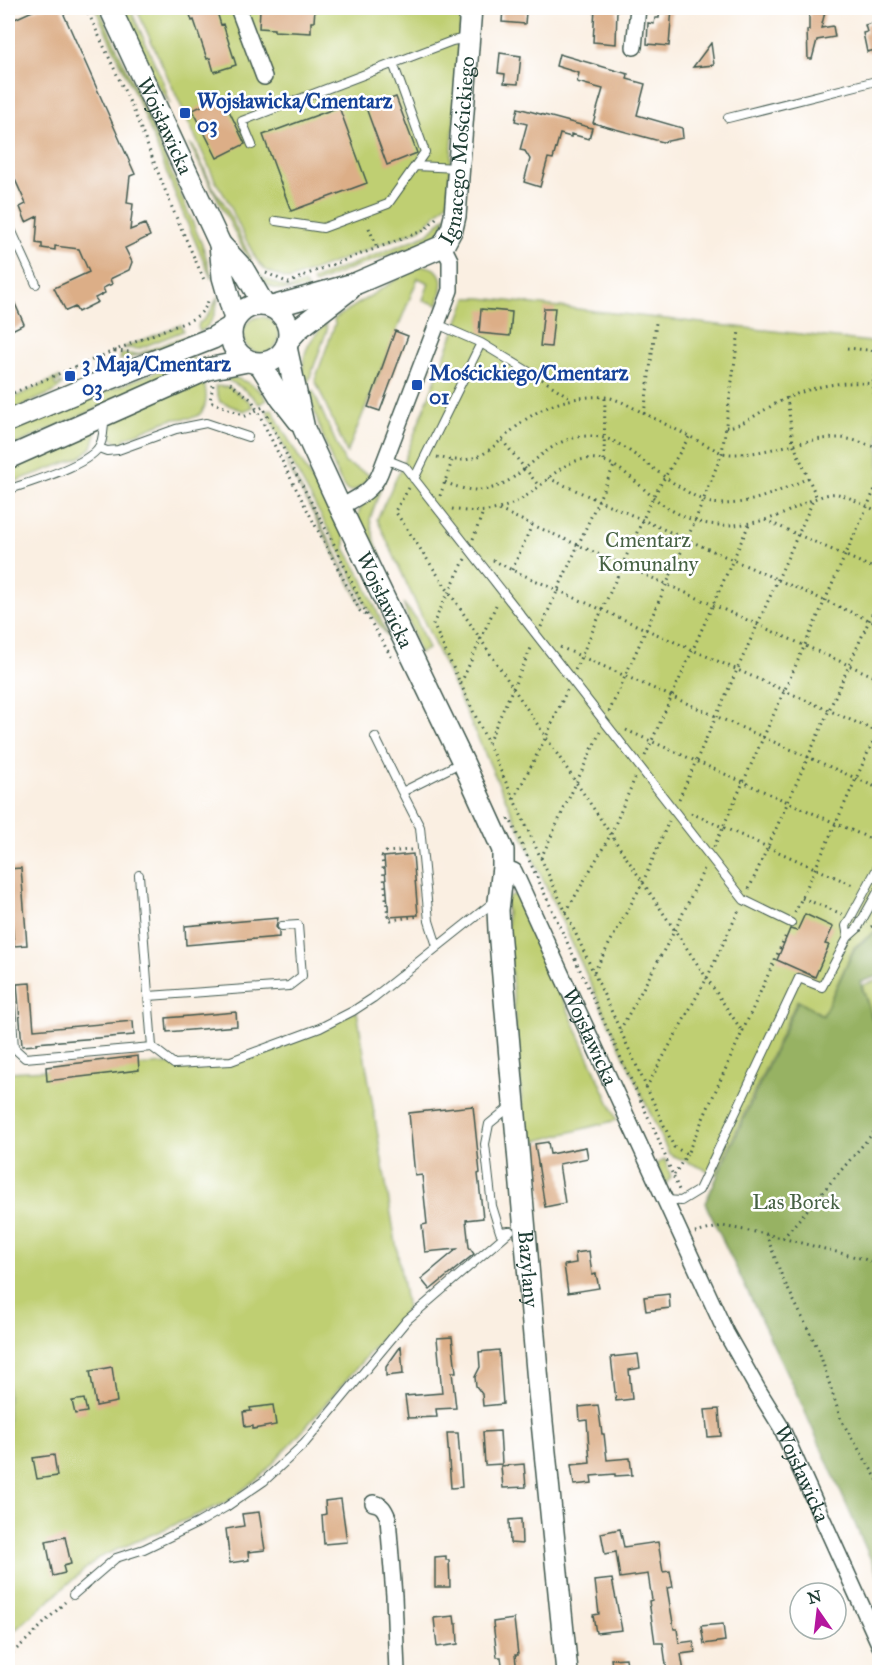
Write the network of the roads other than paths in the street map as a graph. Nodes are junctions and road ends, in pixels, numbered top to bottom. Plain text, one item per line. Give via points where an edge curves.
1 (110, 8) edge
2 (238, 8) edge
3 (471, 8) edge
4 (638, 8) edge
5 (468, 38) junction
6 (634, 47) dead end
7 (393, 63) junction
8 (264, 77) dead end
9 (879, 80) edge
10 (728, 118) dead end
11 (252, 145) dead end
12 (415, 166) junction
13 (458, 168) junction
14 (276, 221) dead end
15 (8, 223) edge
16 (220, 244) junction
17 (443, 246) junction
18 (36, 284) dead end
19 (357, 284) junction
20 (268, 306) junction
21 (233, 323) junction
22 (437, 324) junction
23 (288, 343) junction
24 (482, 343) junction
25 (253, 362) junction
26 (529, 372) road end
27 (104, 415) junction
28 (8, 421) edge
29 (304, 429) junction
30 (248, 437) dead end
31 (99, 448) junction
32 (8, 458) edge
33 (386, 459) junction
34 (414, 478) junction
35 (8, 490) edge
36 (340, 507) junction
37 (375, 737) dead end
38 (463, 762) junction
39 (402, 792) junction
40 (879, 863) edge
41 (504, 867) junction
42 (139, 876) dead end
43 (879, 888) edge
44 (498, 899) junction
45 (791, 923) road end
46 (282, 926) dead end
47 (848, 937) junction
48 (437, 946) junction
49 (8, 958) edge
50 (149, 996) junction
51 (152, 1047) junction
52 (514, 1104) junction
53 (670, 1198) junction
54 (518, 1230) junction
55 (373, 1503) dead end
56 (73, 1595) road end
57 (879, 1646) edge
58 (397, 1672) edge
59 (567, 1672) edge

1 - 16 street, Wojsławicka
2 - 8 street
3 - 5 street, Ignacego Mościckiego
4 - 6 street
5 - 7 lane
5 - 13 street, Ignacego Mościckiego
7 - 11 lane via 242,121
7 - 12 lane via 425,152
9 - 10 lane
12 - 13 lane
12 - 14 lane via 388,204 323,228
13 - 17 street, Ignacego Mościckiego via 455,216
15 - 18 lane
16 - 20 street, Wojsławicka
16 - 21 street, Wojsławicka
17 - 19 street
17 - 22 street, Ignacego Mościckiego via 450,260 451,284
19 - 20 street
19 - 23 street via 311,319
20 - 21 street via 242,310
20 - 23 street via 286,320
21 - 25 street via 233,346 239,355
21 - 28 street via 213,338
22 - 24 lane
22 - 33 street, Ignacego Mościckiego
23 - 25 street via 271,362
23 - 29 street, Wojsławicka
24 - 26 lane
24 - 34 lane
25 - 27 street via 208,369
25 - 29 street, Wojsławicka
27 - 31 lane
27 - 32 street
29 - 36 street, Wojsławicka
30 - 31 lane via 206,423 176,429 118,450
31 - 35 lane via 87,460
33 - 34 lane via 405,467
33 - 36 street, Ignacego Mościckiego via 374,485
34 - 45 lane via 744,900
36 - 38 street, Wojsławicka
37 - 39 lane
38 - 39 lane
38 - 41 street, Wojsławicka via 503,850
39 - 48 lane via 420,827 430,928
40 - 47 lane via 846,926
41 - 44 street, Bazylany
41 - 53 street, Wojsławicka via 514,871
42 - 50 lane
43 - 47 lane via 857,929
44 - 48 lane
44 - 52 street, Bazylany
46 - 50 lane via 298,925 302,976 290,986
47 - 53 lane via 822,987 799,978 699,1190
48 - 51 lane via 353,1011 320,1028 231,1061 174,1064
49 - 51 lane via 14,1048 25,1058
50 - 51 lane
52 - 54 street, Bazylany
52 - 54 lane via 489,1124 485,1144 492,1206 500,1232
53 - 57 street, Wojsławicka via 693,1237 726,1333 782,1427
54 - 56 lane via 407,1320 304,1444 264,1481 198,1523 116,1558
54 - 59 street, Bazylany via 538,1382
55 - 58 street via 385,1509 388,1518

